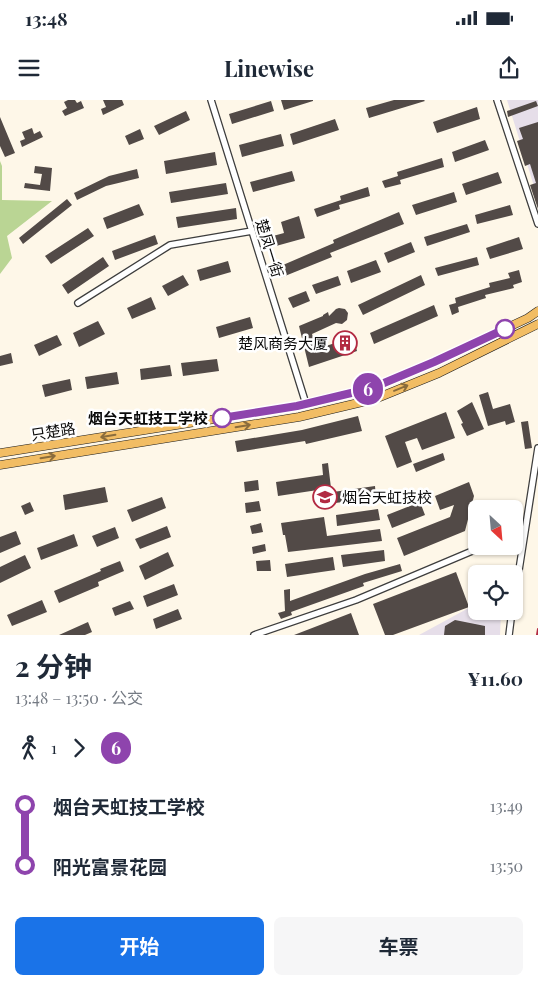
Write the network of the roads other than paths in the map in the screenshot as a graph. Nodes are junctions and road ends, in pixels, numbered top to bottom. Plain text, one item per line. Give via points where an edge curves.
1 (211, 100) edge
2 (497, 100) edge
3 (538, 224) edge
4 (252, 231) junction
5 (78, 303) dead end
6 (538, 311) edge
7 (538, 324) edge
8 (306, 404) junction
9 (538, 448) edge
10 (0, 453) edge
11 (0, 465) edge
12 (524, 529) joint
13 (468, 553) edge
14 (519, 565) edge
15 (511, 620) edge
16 (254, 635) edge
17 (509, 635) edge

1 - 4 street, 楚凤一街
2 - 3 street
4 - 5 street via 170,245
4 - 8 street, 楚凤一街
6 - 8 main road, 只楚路 via 434,362 372,388
11 -> 7 main road, 只楚路 via 299,417 375,399 439,373
8 -> 10 main road, 只楚路
9 - 12 street
12 - 14 street
13 - 16 street via 356,600
15 - 17 street

